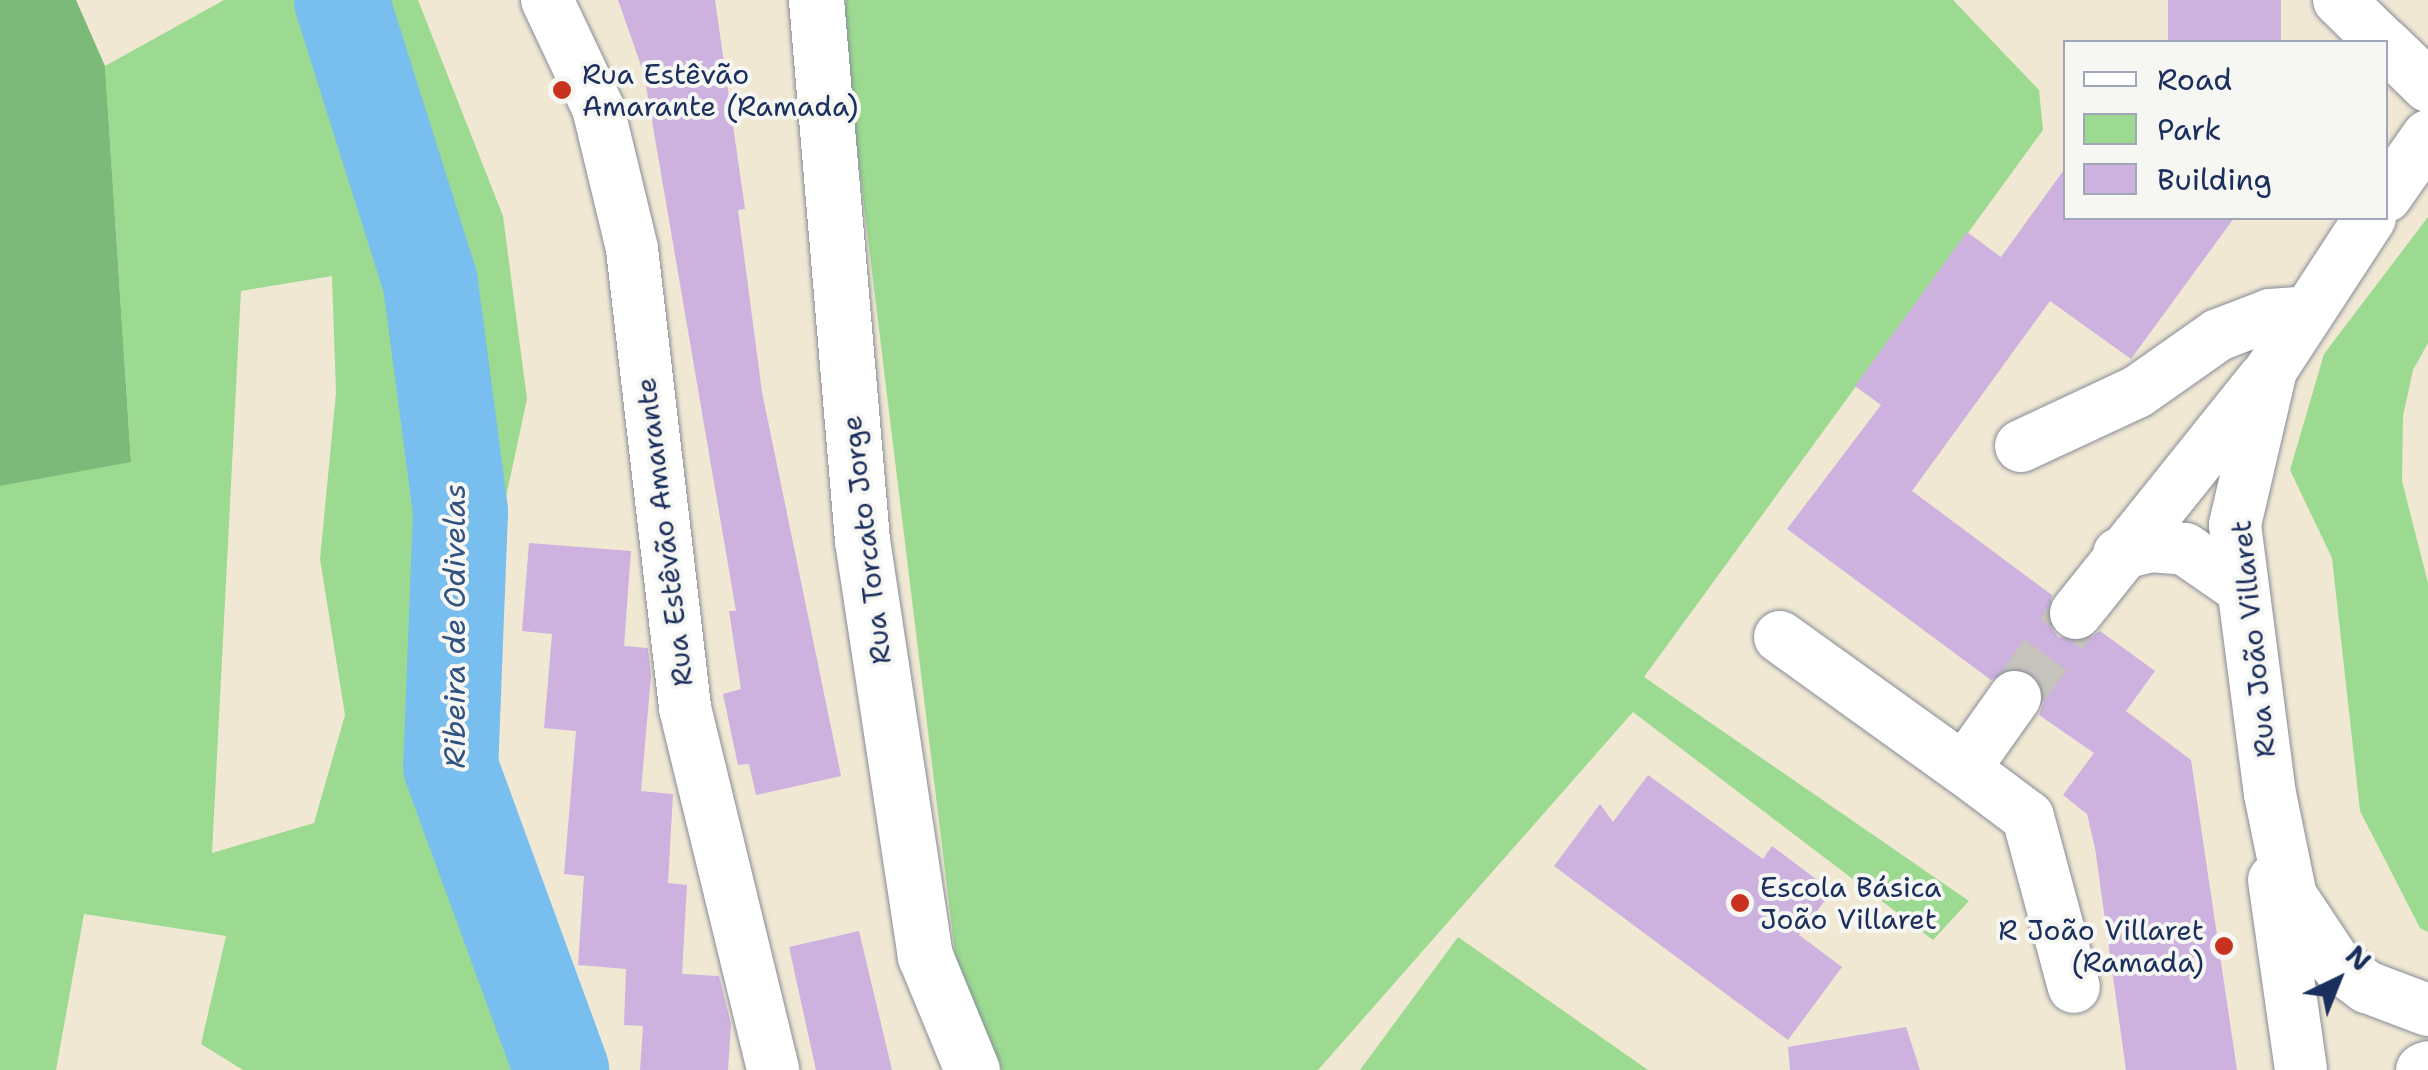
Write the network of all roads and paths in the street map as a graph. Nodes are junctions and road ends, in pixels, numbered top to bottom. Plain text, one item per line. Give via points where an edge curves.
1 (547, 0) edge
2 (816, 0) edge
3 (2339, 0) edge
4 (2380, 40) edge
5 (2388, 48) edge
6 (2428, 86) edge
7 (2428, 136) edge
8 (2388, 193) edge
9 (2369, 220) edge
10 (2302, 313) junction
11 (2272, 370) junction
12 (2021, 446) dead end
13 (2119, 554) junction
14 (2243, 589) junction
15 (2076, 612) tunnel mouth
16 (1780, 637) dead end
17 (2015, 697) tunnel mouth
18 (1964, 769) junction
19 (2270, 794) junction
20 (2074, 987) dead end
21 (2428, 1010) edge
22 (773, 1070) edge
23 (972, 1070) edge
24 (2300, 1070) edge

1 - 22 street, Rua Estêvão Amarante via 598,108 632,248 685,708
2 - 23 main road, Rua Torcato Jorge via 862,540 925,956
3 - 4 street
5 - 6 street
7 - 8 street
9 - 10 street, Rua João Villaret
10 - 11 street, Rua João Villaret
10 - 12 street via 2270,315 2218,335 2137,392
11 - 13 street
11 - 14 street, Rua João Villaret via 2235,525
13 - 14 street via 2151,546 2185,549
13 - 15 street
14 - 19 street, Rua João Villaret
16 - 18 street
17 - 18 street
18 - 20 street via 2028,817
19 - 21 street, Rua João Villaret via 2291,896 2314,936 2367,987
19 - 24 street, Rua João Villaret via 2277,931

